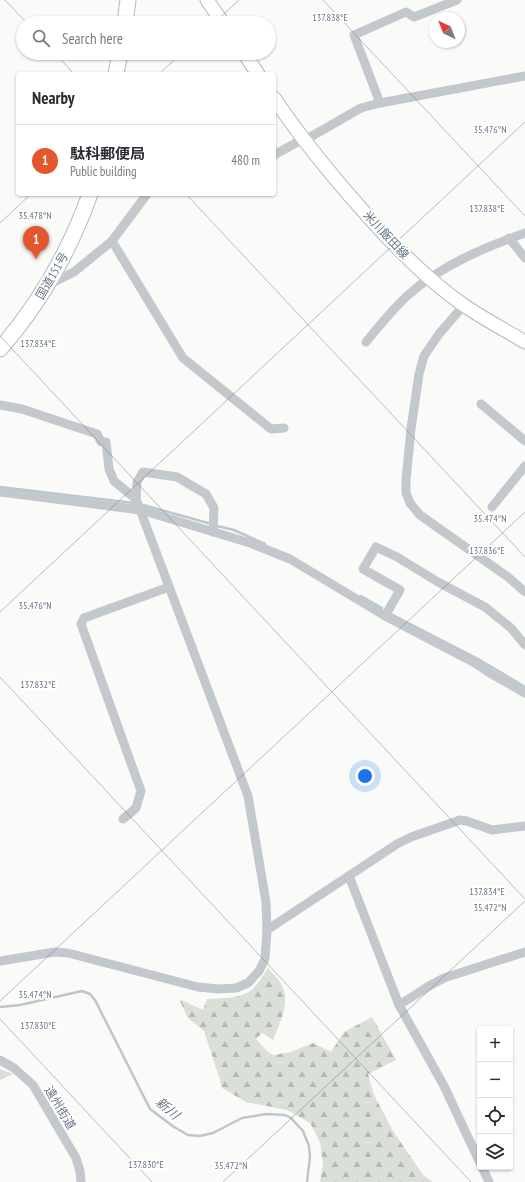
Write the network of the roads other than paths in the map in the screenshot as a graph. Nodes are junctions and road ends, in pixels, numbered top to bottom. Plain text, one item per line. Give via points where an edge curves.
1 (128, 0) edge
2 (207, 0) edge
3 (457, 0) edge
4 (126, 16) edge
5 (218, 16) edge
6 (119, 60) edge
7 (249, 60) edge
8 (116, 72) edge
9 (257, 72) edge
10 (525, 76) edge
11 (276, 101) edge
12 (380, 103) junction
13 (302, 139) junction
14 (276, 153) edge
15 (89, 196) edge
16 (146, 196) edge
17 (525, 233) edge
18 (509, 238) junction
19 (112, 241) junction
20 (525, 258) edge
21 (430, 278) junction
22 (49, 284) junction
23 (464, 305) junction
24 (7, 336) edge
25 (366, 342) dead end
26 (525, 342) edge
27 (0, 350) edge
28 (481, 404) dead end
29 (0, 405) edge
30 (284, 428) dead end
31 (525, 441) edge
32 (525, 466) edge
33 (0, 492) edge
34 (136, 499) junction
35 (492, 507) dead end
36 (141, 510) junction
37 (213, 532) junction
38 (169, 587) junction
39 (525, 592) edge
40 (386, 616) junction
41 (525, 646) edge
42 (525, 693) edge
43 (123, 819) dead end
44 (525, 826) edge
45 (349, 876) junction
46 (267, 930) junction
47 (525, 952) edge
48 (0, 961) edge
49 (399, 1005) junction
50 (0, 1060) edge
51 (477, 1157) edge
52 (483, 1170) edge
53 (81, 1182) edge
54 (489, 1182) edge

1 - 4 highway
2 - 5 main road
3 - 12 street via 414,17 406,12 354,35
6 - 8 highway
7 - 9 main road
10 - 12 street
11 - 13 main road, 米川飯田線
12 - 13 street via 361,108
13 - 14 street
13 - 21 main road, 米川飯田線 via 377,226
15 - 22 highway, 国道151号 via 71,243
16 - 19 street
17 - 18 street
18 - 20 street
18 - 21 street via 456,262
19 - 22 street via 74,272
19 - 30 street via 183,358 271,429
21 - 23 main road, 米川飯田線
21 - 25 street via 400,302
22 - 24 highway, 国道151号
23 - 26 main road, 米川飯田線
23 - 39 street via 424,356 411,428 406,493 420,515 508,577
24 - 27 highway, 国道151号
28 - 31 street
29 - 34 street via 22,409 96,434 101,442 106,442 109,469 114,481
32 - 35 street
33 - 36 street
34 - 36 street
34 - 37 street via 137,482 143,472 177,477 206,494 214,508
36 - 37 street
36 - 38 street
37 - 40 street via 290,559
38 - 43 street via 84,618 80,624 141,791 136,808
38 - 46 street via 248,796 266,902
40 - 41 street via 400,590 364,569 376,547 485,608 511,628
40 - 42 street via 475,663
44 - 45 street via 492,830 460,820 397,844
45 - 46 street
45 - 49 street
46 - 48 street via 265,959 259,971 248,983 236,988 198,987 68,953 54,952
47 - 49 street via 444,978
49 - 51 street via 444,1086
50 - 53 street, 遠州街道 via 14,1068 33,1085 76,1158
52 - 54 street

